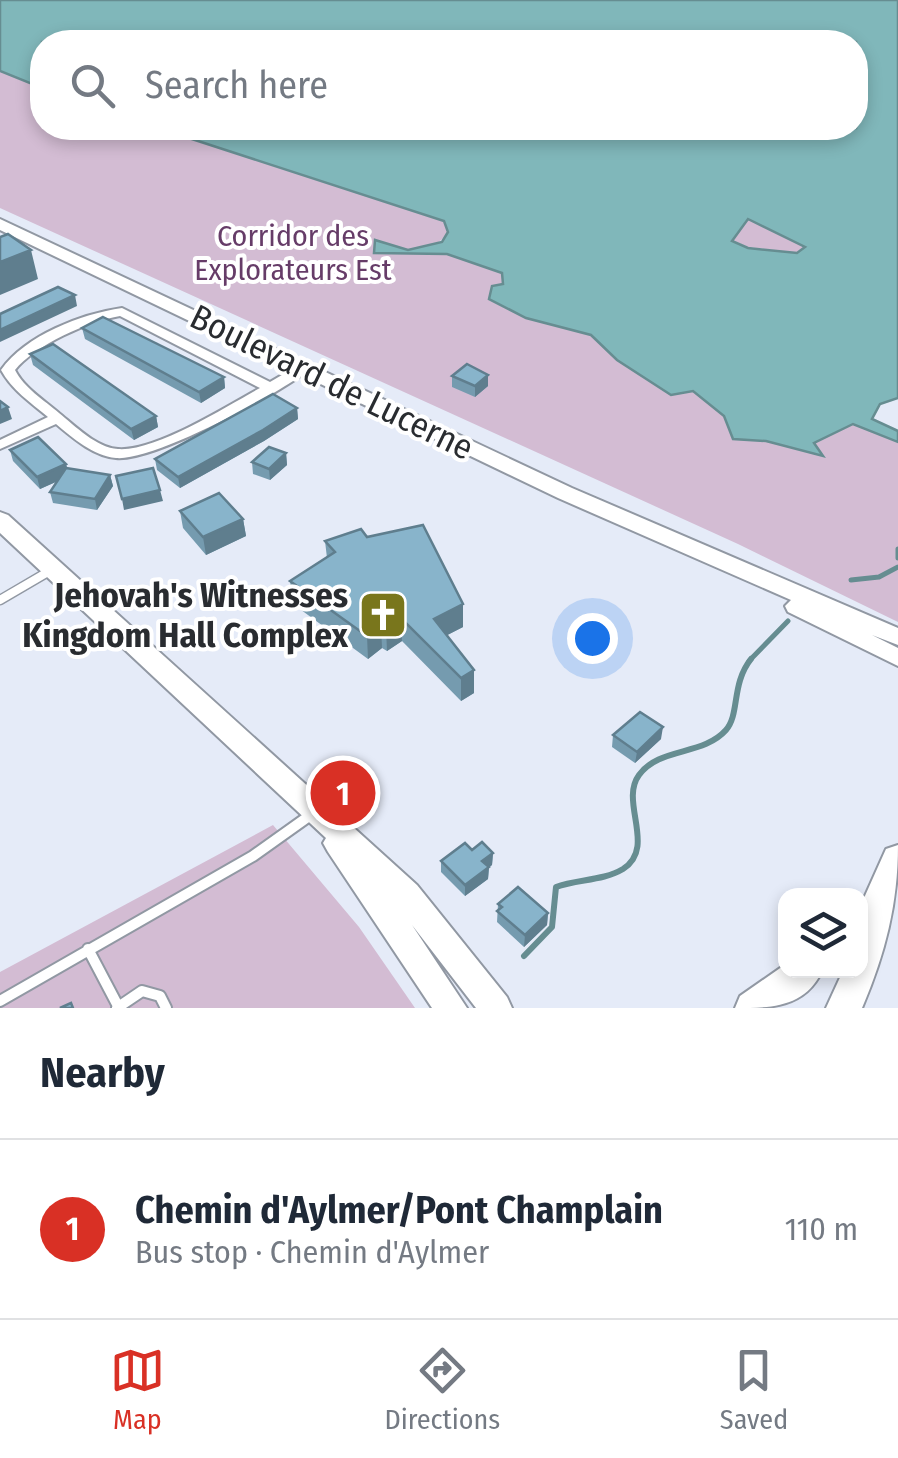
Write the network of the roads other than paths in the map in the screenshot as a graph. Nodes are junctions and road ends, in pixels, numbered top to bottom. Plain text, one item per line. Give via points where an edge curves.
1 (0, 224) edge
2 (304, 368) junction
3 (269, 387) junction
4 (57, 418) junction
5 (0, 446) edge
6 (0, 520) edge
7 (666, 539) junction
8 (53, 569) junction
9 (0, 600) edge
10 (898, 636) edge
11 (898, 658) edge
12 (316, 812) junction
13 (898, 860) edge
14 (869, 915) edge
15 (88, 949) junction
16 (793, 978) edge
17 (856, 978) edge
18 (0, 1001) edge
19 (117, 1007) edge
20 (166, 1008) edge
21 (451, 1008) edge
22 (496, 1008) edge
23 (753, 1008) edge
24 (844, 1008) edge

1 - 2 street, Boulevard de Lucerne
2 - 3 street
2 - 7 street, Boulevard de Lucerne
3 - 4 street via 143,452 110,453
3 - 4 street via 122,312 10,363 13,380
4 - 5 street
6 - 8 main road
7 - 10 street, Boulevard de Lucerne
7 - 11 street, Boulevard de Lucerne
8 - 9 lane
8 - 12 main road
12 - 15 lane via 253,856
12 - 21 main road
12 - 22 main road via 406,894
13 - 14 main road
15 - 18 lane
15 - 19 lane
16 - 23 main road
17 - 24 main road
19 - 20 lane via 146,990

